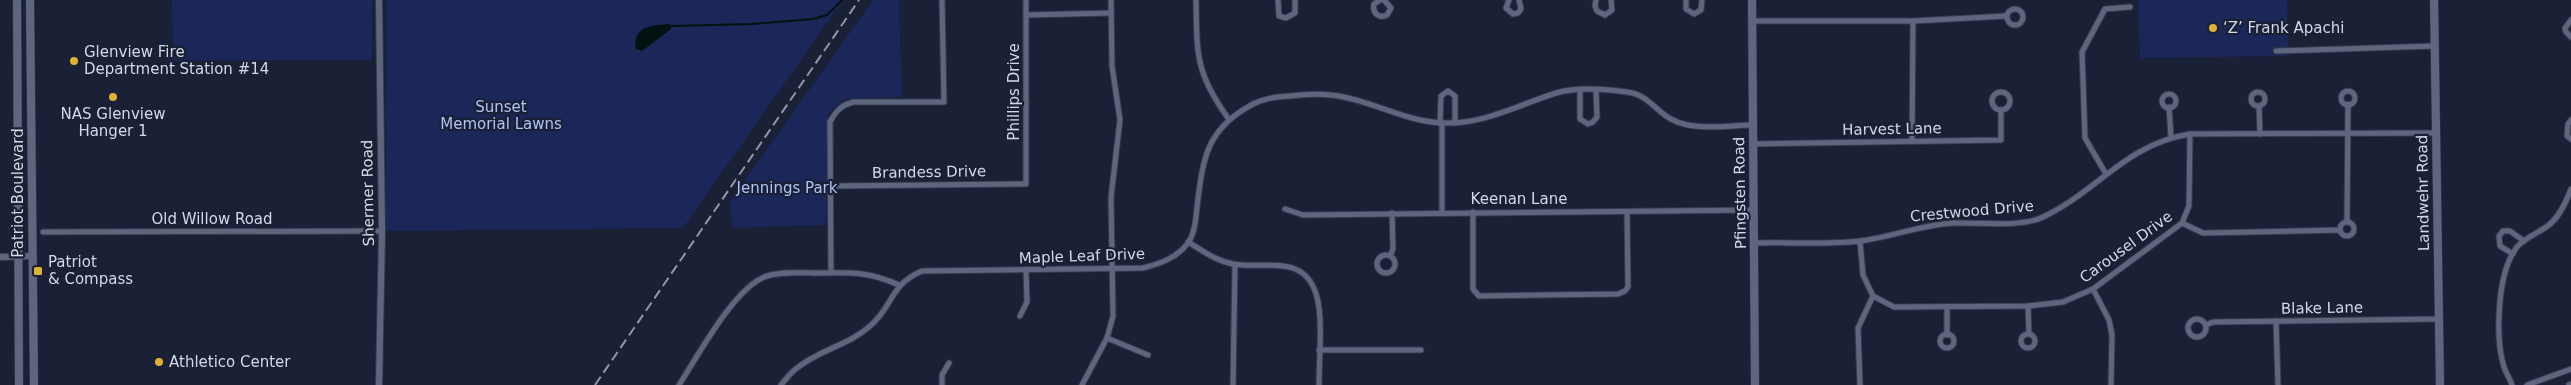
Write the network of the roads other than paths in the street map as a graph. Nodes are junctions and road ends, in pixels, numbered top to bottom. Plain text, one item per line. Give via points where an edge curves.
1 (17, 0) edge
2 (30, 0) edge
3 (379, 0) edge
4 (942, 0) edge
5 (1026, 0) edge
6 (1111, 0) edge
7 (1196, 0) edge
8 (1278, 0) edge
9 (1295, 0) edge
10 (1380, 0) edge
11 (1384, 0) edge
12 (1509, 0) edge
13 (1519, 0) edge
14 (1596, 0) edge
15 (1611, 0) edge
16 (1686, 0) edge
17 (1702, 0) edge
18 (1752, 0) edge
19 (2434, 0) edge
20 (2130, 7) dead end
21 (1111, 13) junction
22 (1026, 15) junction
23 (2006, 16) dead end
24 (2571, 20) edge
25 (1752, 21) junction
26 (1913, 21) junction
27 (2571, 37) edge
28 (2434, 46) junction
29 (2276, 51) dead end
30 (1580, 91) junction
31 (1596, 91) junction
32 (2348, 104) dead end
33 (2259, 106) dead end
34 (2169, 107) dead end
35 (2001, 110) dead end
36 (1228, 118) junction
37 (2571, 120) edge
38 (1441, 123) junction
39 (1455, 123) junction
40 (1753, 125) junction
41 (2436, 133) junction
42 (2190, 134) junction
43 (2260, 134) junction
44 (2347, 134) junction
45 (2170, 138) junction
46 (2571, 139) edge
47 (1912, 141) junction
48 (1753, 144) junction
49 (2106, 174) junction
50 (1026, 184) joint
51 (832, 186) junction
52 (2571, 189) edge
53 (1285, 209) dead end
54 (1754, 210) junction
55 (1442, 212) junction
56 (1473, 212) junction
57 (1627, 212) junction
58 (1392, 213) junction
59 (2347, 222) junction
60 (2182, 223) junction
61 (2340, 230) junction
62 (382, 231) junction
63 (43, 232) dead end
64 (1860, 241) junction
65 (2524, 241) junction
66 (1188, 242) junction
67 (1754, 243) junction
68 (2513, 254) junction
69 (19, 256) junction
70 (32, 256) junction
71 (1390, 256) dead end
72 (0, 257) edge
73 (1234, 265) junction
74 (1111, 268) junction
75 (1026, 270) junction
76 (831, 273) junction
77 (899, 285) junction
78 (2093, 289) junction
79 (1873, 296) junction
80 (2028, 306) junction
81 (1947, 308) junction
82 (1020, 316) dead end
83 (2438, 319) junction
84 (2276, 321) junction
85 (2206, 325) dead end
86 (2029, 334) dead end
87 (1947, 335) dead end
88 (1107, 338) junction
89 (1319, 350) junction
90 (1421, 350) dead end
91 (1148, 355) dead end
92 (949, 363) dead end
93 (2571, 368) edge
94 (19, 385) edge
95 (34, 385) edge
96 (379, 385) edge
97 (679, 385) edge
98 (781, 385) edge
99 (942, 385) edge
100 (1082, 385) edge
101 (1233, 385) edge
102 (1319, 385) edge
103 (1755, 385) edge
104 (1860, 385) edge
105 (2111, 385) edge
106 (2278, 385) edge
107 (2440, 385) edge
108 (2512, 385) edge
109 (2527, 385) edge

1 - 69 main road, Patriot Boulevard
2 - 70 main road, Patriot Boulevard
3 - 62 street, Shermer Road
4 - 51 street via 944,102 854,102 844,105 830,122
5 - 22 street, Phillips Drive
6 - 21 street
7 - 36 street via 1199,63 1205,81
8 - 9 street via 1279,16 1286,18 1295,13
10 - 11 street via 1374,4 1374,10 1382,17 1390,10 1390,5
12 - 13 street via 1506,8 1513,14 1522,9
14 - 15 street via 1597,11 1605,15 1612,10
16 - 17 street via 1686,9 1694,14 1701,10
18 - 25 main road, Pfingsten Road
19 - 28 main road, Landwehr Road
20 - 49 street via 2105,9 2082,52 2085,138
21 - 22 street
21 - 74 street via 1112,66 1120,120 1111,197
22 - 50 street, Phillips Drive
23 - 26 street
24 - 27 street via 2565,28
25 - 26 street
25 - 40 main road, Pfingsten Road
26 - 47 street
28 - 29 street
28 - 41 main road, Landwehr Road
30 - 31 street
30 - 31 street via 1580,119 1588,124 1597,117
30 - 39 street via 1557,93 1489,118
31 - 40 street via 1630,92 1654,104 1670,118 1691,126
32 - 44 street
33 - 43 street
34 - 45 street
35 - 47 street, Harvest Lane via 2001,140
36 - 38 street via 1268,98 1330,95 1407,118
36 - 66 street via 1205,154 1195,225
37 - 46 street via 2567,136
38 - 39 street
38 - 39 street via 1440,96 1448,91 1455,96
38 - 55 street
40 - 48 main road, Pfingsten Road
41 - 44 street, Crestwood Drive
41 - 83 main road, Landwehr Road
42 - 43 street, Crestwood Drive
42 - 45 street, Crestwood Drive
42 - 60 street, Carousel Drive via 2189,206
43 - 44 street, Crestwood Drive
44 - 59 street
45 - 49 street, Crestwood Drive via 2140,151
47 - 48 street, Harvest Lane
48 - 54 main road, Pfingsten Road
49 - 64 street, Crestwood Drive via 2042,218 2020,222 1952,223
50 - 51 street, Brandess Drive
51 - 76 street
52 - 65 street via 2564,206 2550,224
53 - 58 street, Keenan Lane via 1303,215
54 - 57 street, Keenan Lane
54 - 67 main road, Pfingsten Road
55 - 56 street, Keenan Lane
55 - 58 street, Keenan Lane
56 - 57 street, Keenan Lane
56 - 57 street via 1474,292 1479,296 1618,294 1626,291
58 - 71 street via 1393,250
59 - 61 street via 2341,224
59 - 61 street via 2354,226 2352,235 2345,236
60 - 61 street via 2203,233
60 - 78 street, Carousel Drive
62 - 63 street, Old Willow Road
62 - 96 street, Shermer Road
64 - 67 street, Crestwood Drive
64 - 79 street via 1863,275
65 - 68 street
65 - 68 street via 2510,231 2503,231 2499,236 2500,246
66 - 73 street via 1218,261
66 - 74 street, Maple Leaf Drive via 1174,256 1159,264 1143,268
67 - 103 main road, Pfingsten Road
68 - 108 street via 2502,283 2500,318 2504,367
69 - 70 street
69 - 72 street
69 - 94 main road, Patriot Boulevard
70 - 95 main road, Patriot Boulevard
73 - 89 street via 1284,265 1304,274 1317,297
73 - 101 street
74 - 75 street, Maple Leaf Drive
74 - 88 street via 1113,316
75 - 77 street, Maple Leaf Drive via 922,271
75 - 82 street via 1027,302
76 - 77 street via 856,272 878,276
76 - 97 street via 778,273 747,286
77 - 98 street, Maple Leaf Drive via 872,325 854,339 795,368
78 - 80 street, Carousel Drive via 2063,302
78 - 105 street via 2109,320 2112,335
79 - 81 street, Carousel Drive via 1894,307
79 - 104 street via 1858,328
80 - 81 street, Carousel Drive
80 - 86 street
81 - 87 street
83 - 84 street, Blake Lane
83 - 107 main road, Landwehr Road
84 - 85 street, Blake Lane via 2212,322
84 - 106 street
88 - 91 street
88 - 100 street
89 - 90 street
89 - 102 street
92 - 99 street via 942,375
93 - 109 street

